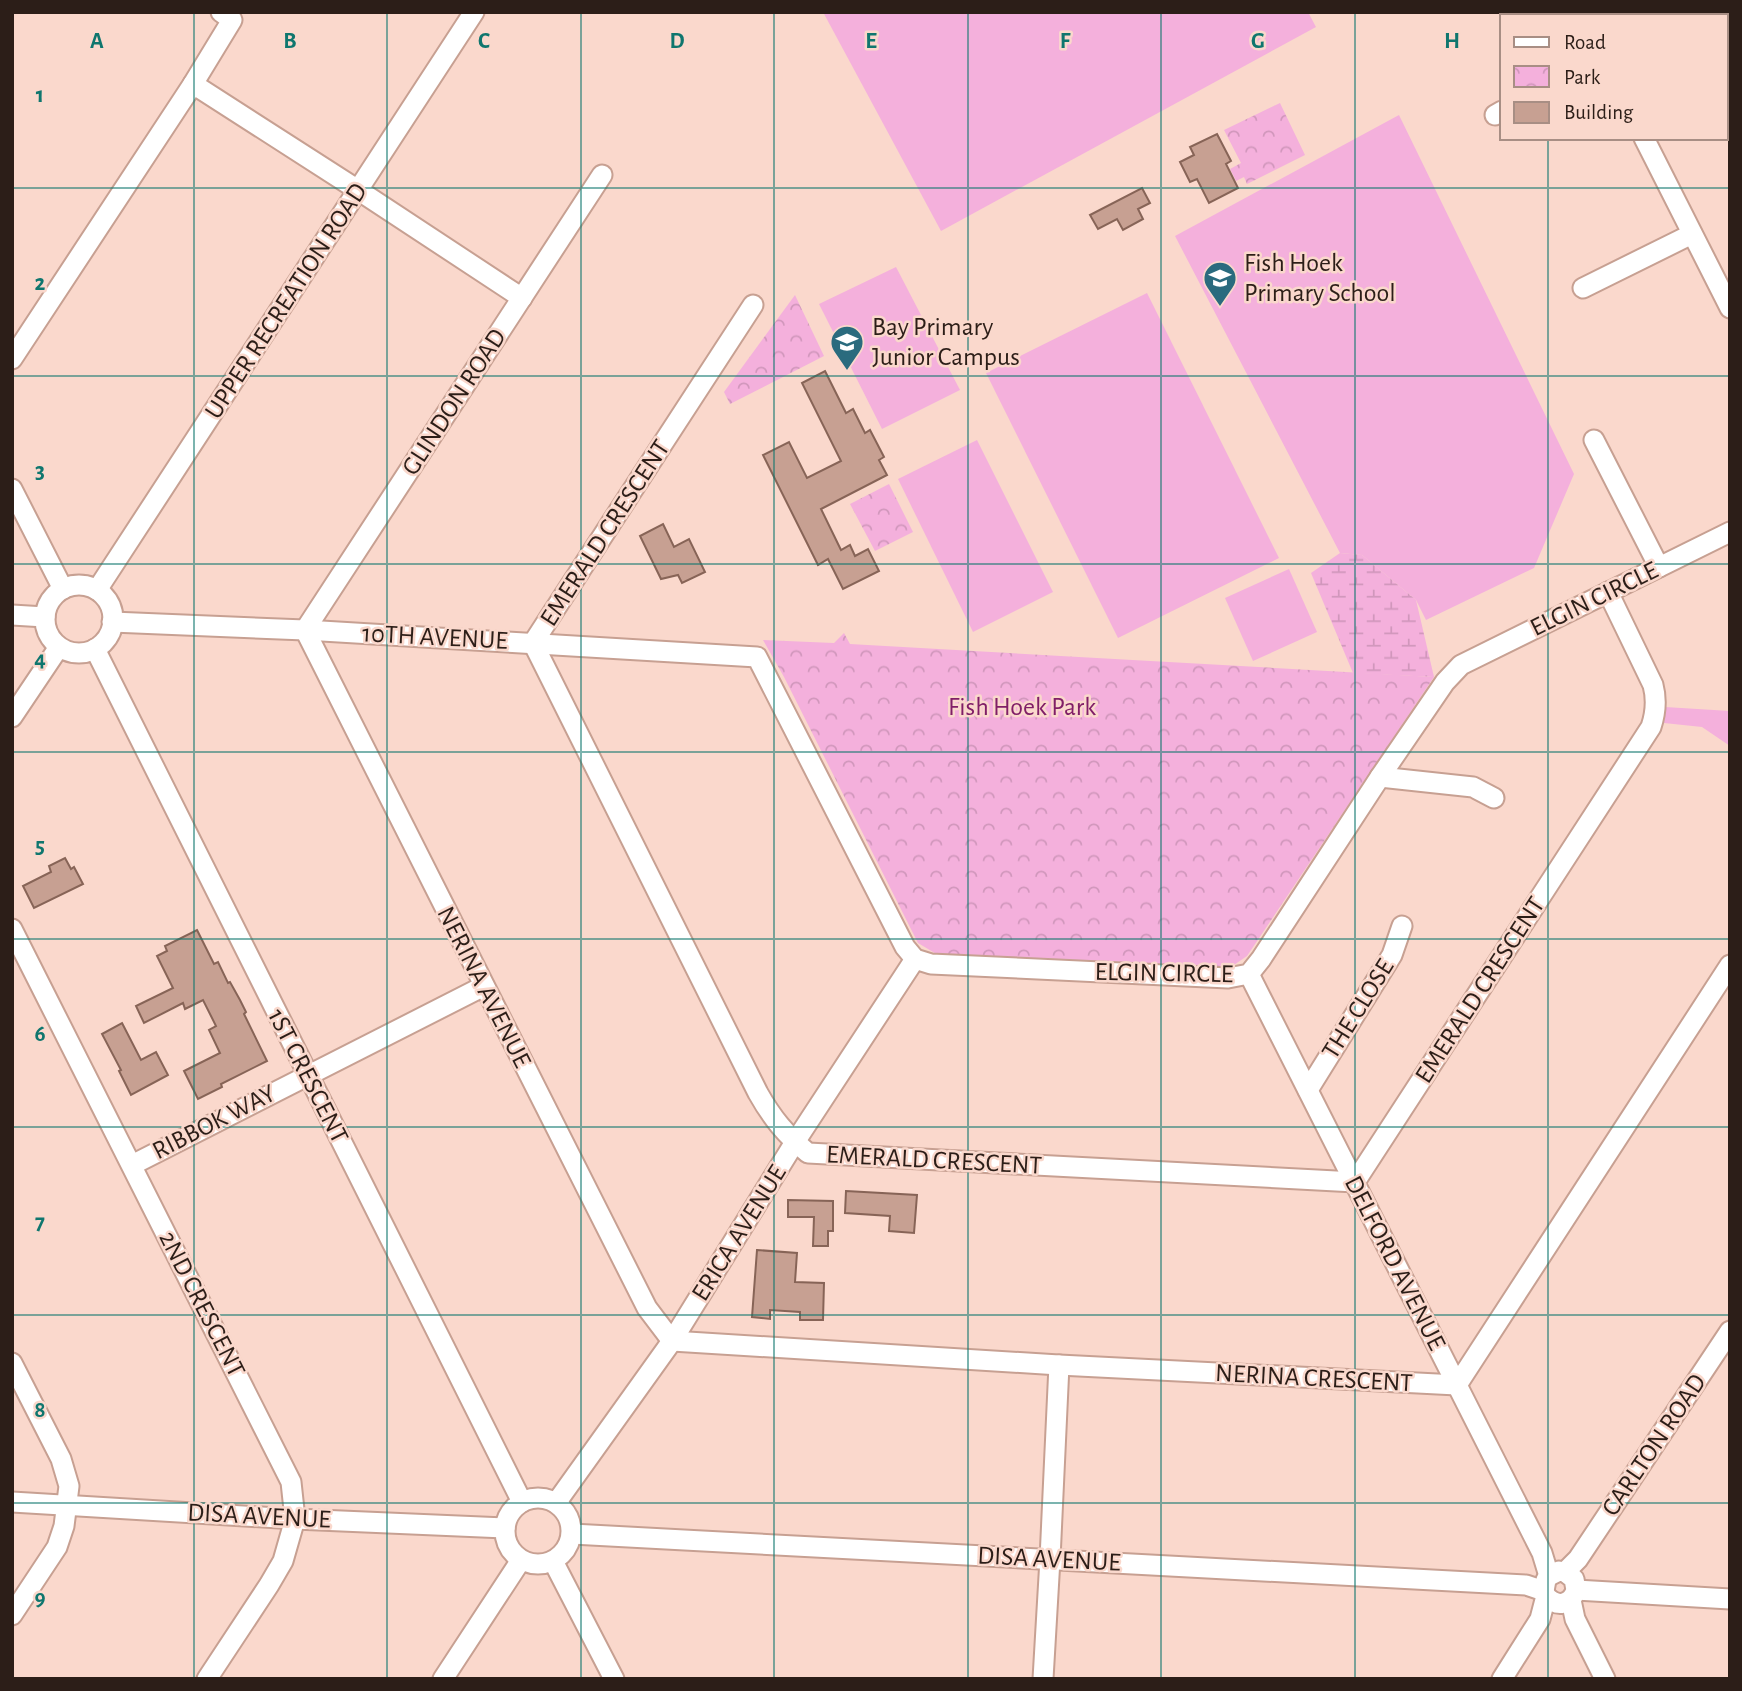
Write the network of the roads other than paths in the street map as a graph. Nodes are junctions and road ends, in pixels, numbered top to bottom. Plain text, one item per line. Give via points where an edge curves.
1 (474, 12) edge
2 (227, 16) edge
3 (193, 84) junction
4 (1646, 140) edge
5 (602, 175) dead end
6 (358, 190) junction
7 (1692, 234) junction
8 (1583, 288) dead end
9 (522, 298) junction
10 (753, 305) dead end
11 (1730, 308) edge
12 (12, 359) edge
13 (1594, 440) dead end
14 (12, 489) edge
15 (1730, 532) edge
16 (1659, 567) junction
17 (63, 589) junction
18 (97, 590) junction
19 (1608, 592) junction
20 (12, 615) edge
21 (45, 617) junction
22 (112, 622) junction
23 (305, 630) junction
24 (533, 643) junction
25 (59, 647) junction
26 (95, 649) junction
27 (12, 717) edge
28 (1380, 777) junction
29 (1494, 799) dead end
30 (1402, 926) dead end
31 (12, 929) edge
32 (915, 959) junction
33 (1730, 965) edge
34 (1249, 974) junction
35 (484, 986) junction
36 (307, 1074) junction
37 (1308, 1090) junction
38 (795, 1142) junction
39 (132, 1165) junction
40 (1355, 1182) junction
41 (1730, 1331) edge
42 (672, 1340) junction
43 (12, 1363) edge
44 (1059, 1365) junction
45 (1457, 1385) junction
46 (12, 1502) edge
47 (522, 1502) junction
48 (556, 1503) junction
49 (67, 1505) junction
50 (295, 1518) junction
51 (505, 1528) junction
52 (572, 1534) junction
53 (1050, 1559) junction
54 (521, 1560) junction
55 (553, 1562) junction
56 (1558, 1585) junction
57 (1730, 1599) edge
58 (12, 1615) edge
59 (207, 1679) edge
60 (443, 1679) edge
61 (614, 1679) edge
62 (1043, 1679) edge
63 (1502, 1679) edge
64 (1605, 1679) edge

1 - 6 street, UPPER RECREATION ROAD
2 - 3 street
3 - 6 street
3 - 12 street
4 - 7 street
5 - 9 street, GLINDON ROAD
6 - 9 street
6 - 18 street, UPPER RECREATION ROAD
7 - 8 street
7 - 11 street
9 - 23 street, GLINDON ROAD
10 - 24 street, EMERALD CRESCENT
13 - 16 street
14 - 17 street
15 - 16 street, ELGIN CIRCLE
16 - 19 street, ELGIN CIRCLE
17 - 18 street via 84,585
17 - 21 street via 47,606
18 - 22 street via 109,604
19 - 28 street, ELGIN CIRCLE via 1461,665
19 - 40 street, EMERALD CRESCENT via 1653,685 1656,707 1651,727
20 - 21 street
21 - 25 street via 48,634
22 - 23 street, 10TH AVENUE
22 - 26 street via 110,633
23 - 24 street, 10TH AVENUE
23 - 35 street, NERINA AVENUE
24 - 32 street, 10TH AVENUE via 757,657 898,935
24 - 38 street, EMERALD CRESCENT via 758,1093
25 - 26 street via 76,653
25 - 27 street
26 - 36 street, 1ST CRESCENT
28 - 29 street via 1472,787
28 - 34 street, ELGIN CIRCLE
30 - 37 street, THE CLOSE via 1392,955
31 - 39 street, 2ND CRESCENT
32 - 34 street, ELGIN CIRCLE via 942,965 1214,977
32 - 38 street, ERICA AVENUE
33 - 45 street
34 - 37 street, DELFORD AVENUE
35 - 36 street, RIBBOK WAY
35 - 42 street, NERINA AVENUE via 647,1308
36 - 39 street, RIBBOK WAY
36 - 47 street, 1ST CRESCENT
37 - 40 street, DELFORD AVENUE
38 - 40 street, EMERALD CRESCENT via 808,1153
38 - 42 street, ERICA AVENUE
39 - 50 street, 2ND CRESCENT via 291,1482
40 - 45 street, DELFORD AVENUE
41 - 56 street, CARLTON ROAD
42 - 44 street, NERINA CRESCENT
42 - 48 street, ERICA AVENUE
43 - 49 street via 61,1459 69,1486
44 - 45 street, NERINA CRESCENT
44 - 53 street
45 - 56 street, DELFORD AVENUE
46 - 49 street, DISA AVENUE
47 - 48 street via 539,1498
47 - 51 street
48 - 52 street via 568,1516
49 - 50 street, DISA AVENUE
49 - 58 street via 57,1547
50 - 51 street, DISA AVENUE
50 - 59 street, 2ND CRESCENT via 283,1560
51 - 54 street via 509,1546
52 - 53 street, DISA AVENUE
52 - 55 street via 566,1550
53 - 56 street, DISA AVENUE
53 - 62 street
54 - 55 street via 542,1565
54 - 60 street
55 - 61 street
56 - 57 street, DISA AVENUE
56 - 63 street, CARLTON ROAD
56 - 64 street, DELFORD AVENUE

